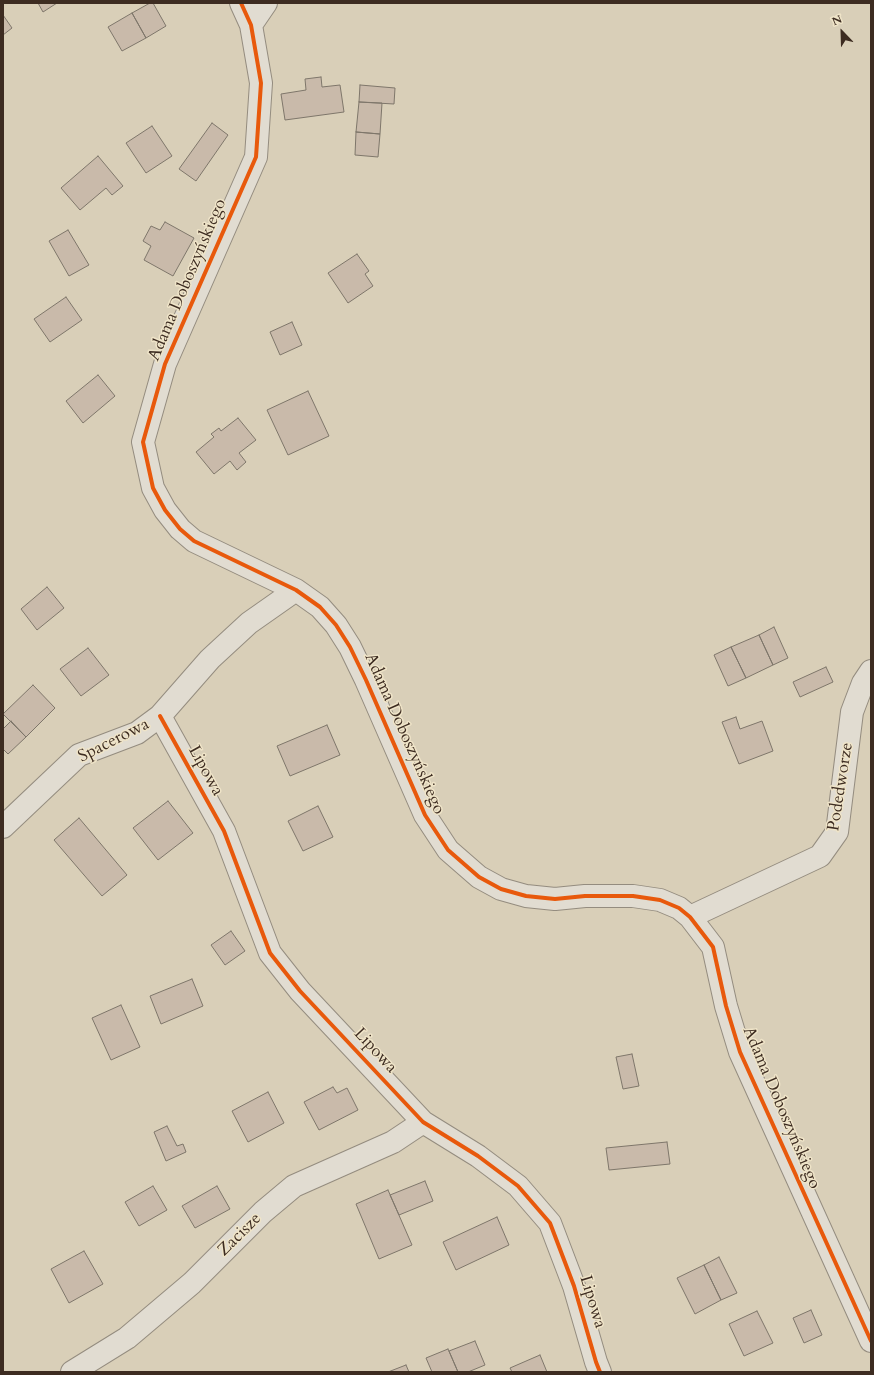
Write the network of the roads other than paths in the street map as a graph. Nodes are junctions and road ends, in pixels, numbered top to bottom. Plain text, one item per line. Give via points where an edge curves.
1 (241, 3) edge
2 (266, 3) edge
3 (251, 25) junction
4 (296, 590) junction
5 (871, 671) edge
6 (160, 716) junction
7 (3, 827) edge
8 (690, 917) junction
9 (423, 1122) junction
10 (871, 1341) edge
11 (72, 1372) edge
12 (600, 1372) edge

1 - 3 street, Adama Doboszyńskiego
2 - 3 street
3 - 4 street, Adama Doboszyńskiego via 261,83 256,157 165,364 143,442 153,488 165,510 180,528 194,541
4 - 6 street, Spacerowa via 249,623 226,644
4 - 8 street, Adama Doboszyńskiego via 320,607 347,642 425,815 448,850 479,877 526,896 555,899 633,896 660,900 679,908
5 - 8 street, Podedworze via 863,683 852,712 837,832 820,856
6 - 7 street, Spacerowa via 137,733 78,755
6 - 9 street, Lipowa via 224,831 270,952 300,991
8 - 10 street, Adama Doboszyńskiego via 713,947 726,1006 740,1052
9 - 11 street, Zacisze via 394,1142 294,1186 263,1212 192,1283 127,1338
9 - 12 street, Lipowa via 478,1156 518,1186 550,1223 574,1286

